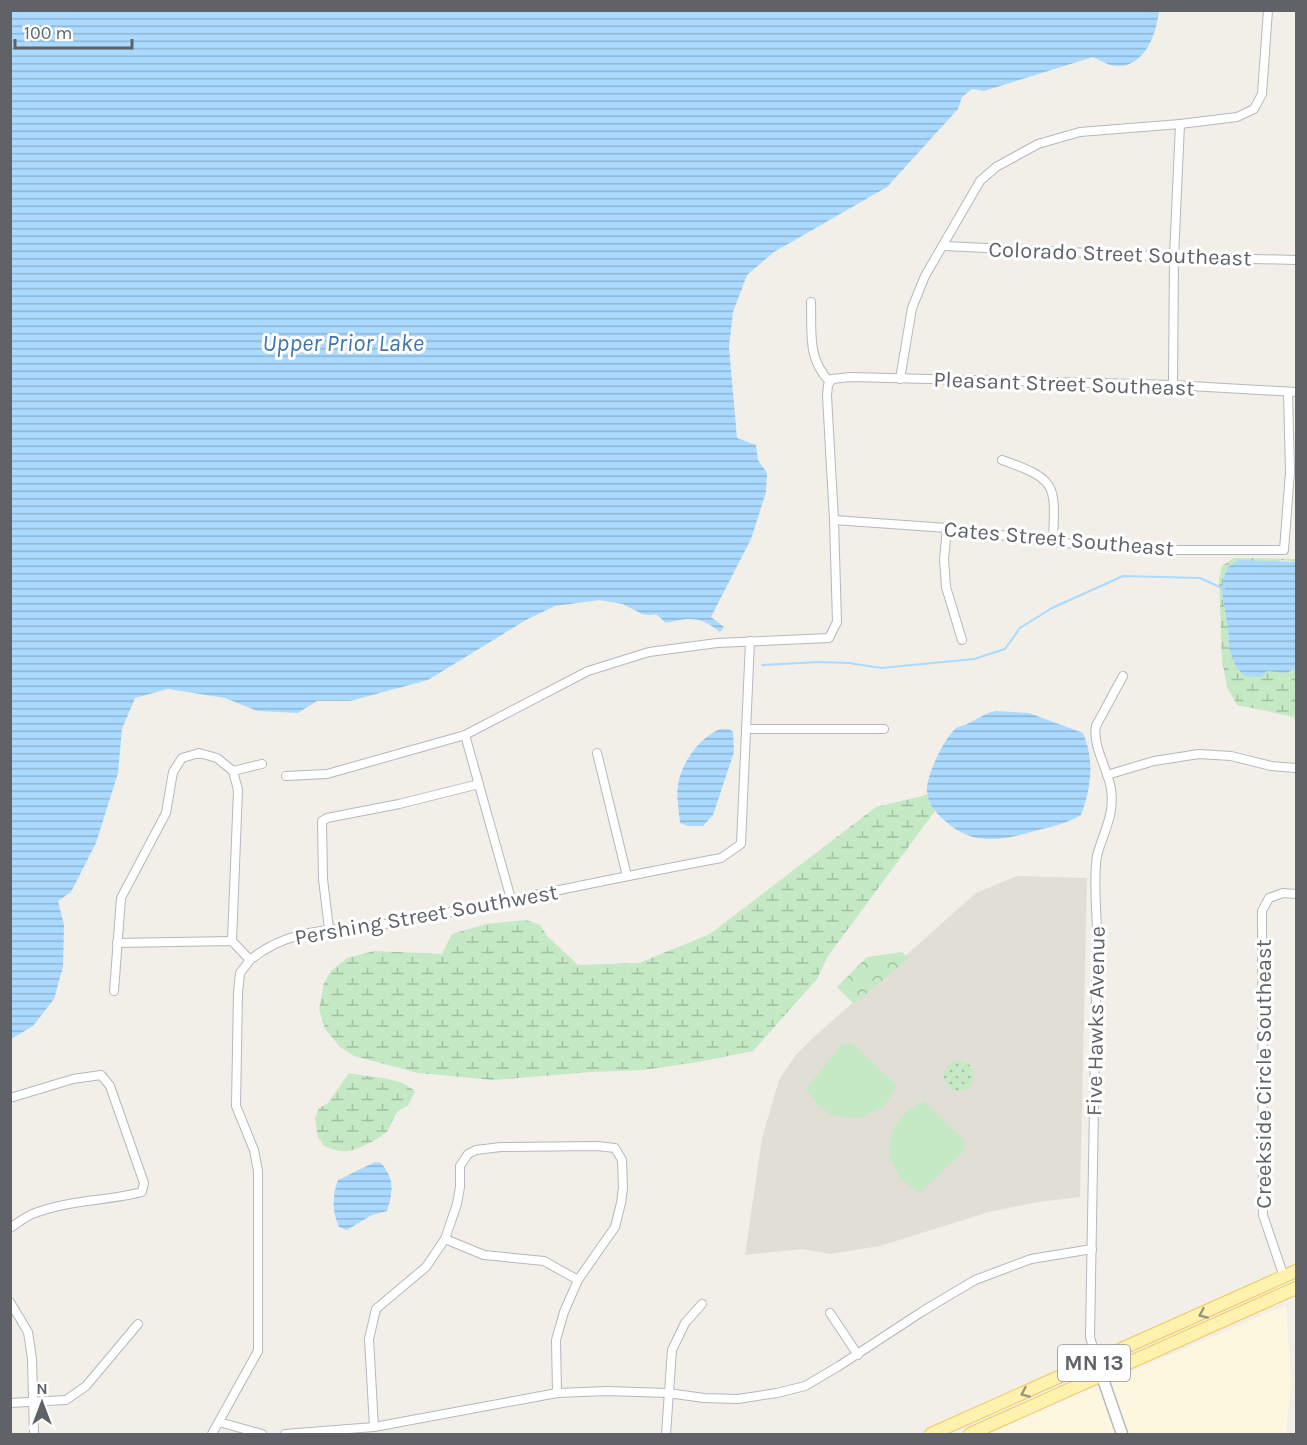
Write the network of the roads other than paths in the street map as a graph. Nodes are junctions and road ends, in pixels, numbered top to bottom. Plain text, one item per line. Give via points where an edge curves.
1 (1268, 10) edge
2 (1179, 124) junction
3 (944, 246) junction
4 (1174, 257) junction
5 (1296, 260) edge
6 (811, 302) dead end
7 (900, 379) junction
8 (831, 381) junction
9 (1173, 385) junction
10 (1292, 392) edge
11 (1002, 460) dead end
12 (834, 520) junction
13 (947, 528) junction
14 (1053, 542) junction
15 (962, 640) dead end
16 (750, 641) junction
17 (1123, 676) dead end
18 (746, 729) junction
19 (884, 729) dead end
20 (465, 735) junction
21 (597, 753) dead end
22 (262, 764) dead end
23 (1296, 768) edge
24 (233, 771) junction
25 (1107, 774) junction
26 (286, 776) dead end
27 (479, 784) junction
28 (627, 876) junction
29 (1296, 894) edge
30 (510, 899) junction
31 (329, 929) junction
32 (232, 941) junction
33 (117, 944) junction
34 (250, 960) junction
35 (114, 991) dead end
36 (10, 1098) edge
37 (10, 1228) edge
38 (446, 1239) junction
39 (1092, 1249) junction
40 (1296, 1271) edge
41 (1284, 1277) junction
42 (578, 1280) junction
43 (1296, 1288) edge
44 (10, 1302) edge
45 (702, 1304) dead end
46 (830, 1313) dead end
47 (138, 1324) dead end
48 (858, 1355) junction
49 (1097, 1362) junction
50 (1101, 1377) junction
51 (557, 1392) junction
52 (668, 1392) junction
53 (10, 1403) edge
54 (34, 1404) junction
55 (219, 1422) junction
56 (374, 1427) junction
57 (34, 1434) edge
58 (212, 1434) edge
59 (262, 1434) edge
60 (285, 1434) edge
61 (666, 1434) edge
62 (931, 1434) edge
63 (970, 1434) edge
64 (1122, 1434) edge

1 - 2 street via 1262,94 1254,109 1237,117
2 - 3 street via 1080,132 1038,144 996,167 980,181
2 - 4 street
3 - 4 street, Colorado Street Southeast
3 - 7 street via 925,276 912,308
4 - 5 street, Colorado Street Southeast
4 - 9 street
6 - 8 street via 813,355 820,372
7 - 8 street, Pleasant Street Southeast via 851,377
7 - 9 street, Pleasant Street Southeast
8 - 12 street via 827,396
9 - 10 street, Pleasant Street Southeast
10 - 14 street, Cates Street Southeast via 1284,550 1147,550
11 - 14 street via 1046,480 1055,497
12 - 13 street, Cates Street Southeast
12 - 16 street via 837,622 829,638
13 - 14 street, Cates Street Southeast
13 - 15 street via 946,587
16 - 18 street
16 - 20 street via 649,652 588,671
17 - 25 street, Five Hawks Avenue via 1096,726
18 - 19 street
18 - 28 street, Pershing Street Southwest via 741,844 721,858
20 - 26 street via 327,774
20 - 27 street
21 - 28 street
22 - 24 street
23 - 25 street via 1199,754
24 - 32 street via 238,790
24 - 33 street via 217,758 199,753 182,758 177,765 165,813 121,898
25 - 39 street, Five Hawks Avenue via 1112,814 1097,856 1096,877
27 - 30 street
27 - 31 street via 322,821
28 - 30 street, Pershing Street Southwest
29 - 41 street, Creekside Circle Southeast via 1269,898 1262,911 1263,1215
30 - 31 street, Pershing Street Southwest via 395,922
31 - 34 street, Pershing Street Southwest via 265,947
32 - 33 street
32 - 34 street
33 - 35 street
34 - 55 street via 240,973 237,993 236,1106 258,1171 258,1351
36 - 37 street via 101,1075 110,1086 144,1183 142,1192 74,1203 34,1214
38 - 42 street via 484,1256 544,1261
38 - 42 street via 457,1204 460,1166 468,1154 501,1147 615,1148 622,1160 623,1188 615,1227
38 - 56 street via 426,1267 376,1309 369,1338
39 - 48 street via 1031,1259 975,1280
39 - 49 street, Five Hawks Avenue via 1090,1337
40 - 41 main road, MN 13
41 -> 49 main road, MN 13
42 - 51 street via 556,1340
43 - 50 main road, MN 13
44 - 54 street via 28,1332
45 - 52 street via 685,1323 672,1350
46 - 48 street
47 - 54 street via 86,1386 66,1400
48 - 52 street via 806,1386 777,1393 738,1399
49 - 50 main road, Five Hawks Avenue
49 -> 62 main road, MN 13
50 - 63 main road, MN 13
50 - 64 main road, Five Hawks Avenue
51 - 52 street
51 - 56 street
52 - 61 street
53 - 54 street
54 - 57 street
55 - 58 street
55 - 59 street
56 - 60 street

